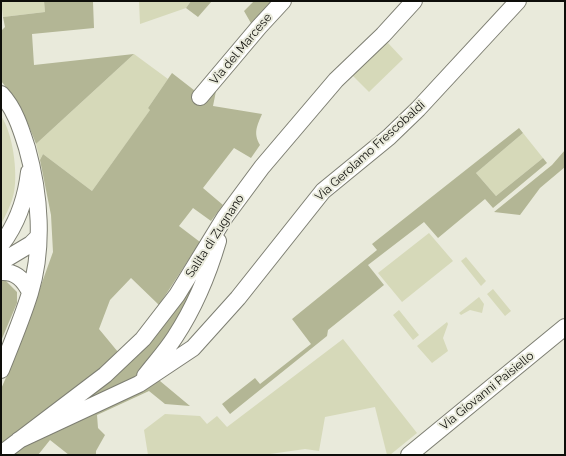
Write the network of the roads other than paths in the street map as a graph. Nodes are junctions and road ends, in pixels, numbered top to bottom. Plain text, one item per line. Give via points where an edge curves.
1 (283, 1) edge
2 (414, 1) edge
3 (518, 1) edge
4 (1, 94) edge
5 (200, 97) dead end
6 (30, 159) junction
7 (225, 217) junction
8 (38, 237) junction
9 (4, 242) edge
10 (1, 262) edge
11 (1, 272) edge
12 (30, 292) junction
13 (565, 327) edge
14 (1, 370) edge
15 (139, 384) junction
16 (19, 440) junction
17 (1, 454) edge
18 (409, 455) edge

1 - 5 street, Via del Marcese
2 - 7 street, Salita di Zugnano via 301,118
3 - 15 street, Via Gerolamo Frescobaldi via 389,137 323,190 209,332 193,348
4 - 6 street via 19,122
6 - 8 street via 37,197
6 - 9 street via 27,188 22,204
7 - 15 street, Via Gerolamo Frescobaldi via 211,263 190,314
7 - 16 street, Salita di Zugnano via 177,295 142,339 105,375
8 - 9 street via 30,231 22,230
8 - 10 street
8 - 12 street
11 - 12 street via 17,275 25,282
12 - 14 street
13 - 18 street, Via Giovanni Paisiello
15 - 16 street, Via Gerolamo Frescobaldi
16 - 17 street, Salita di Zugnano

